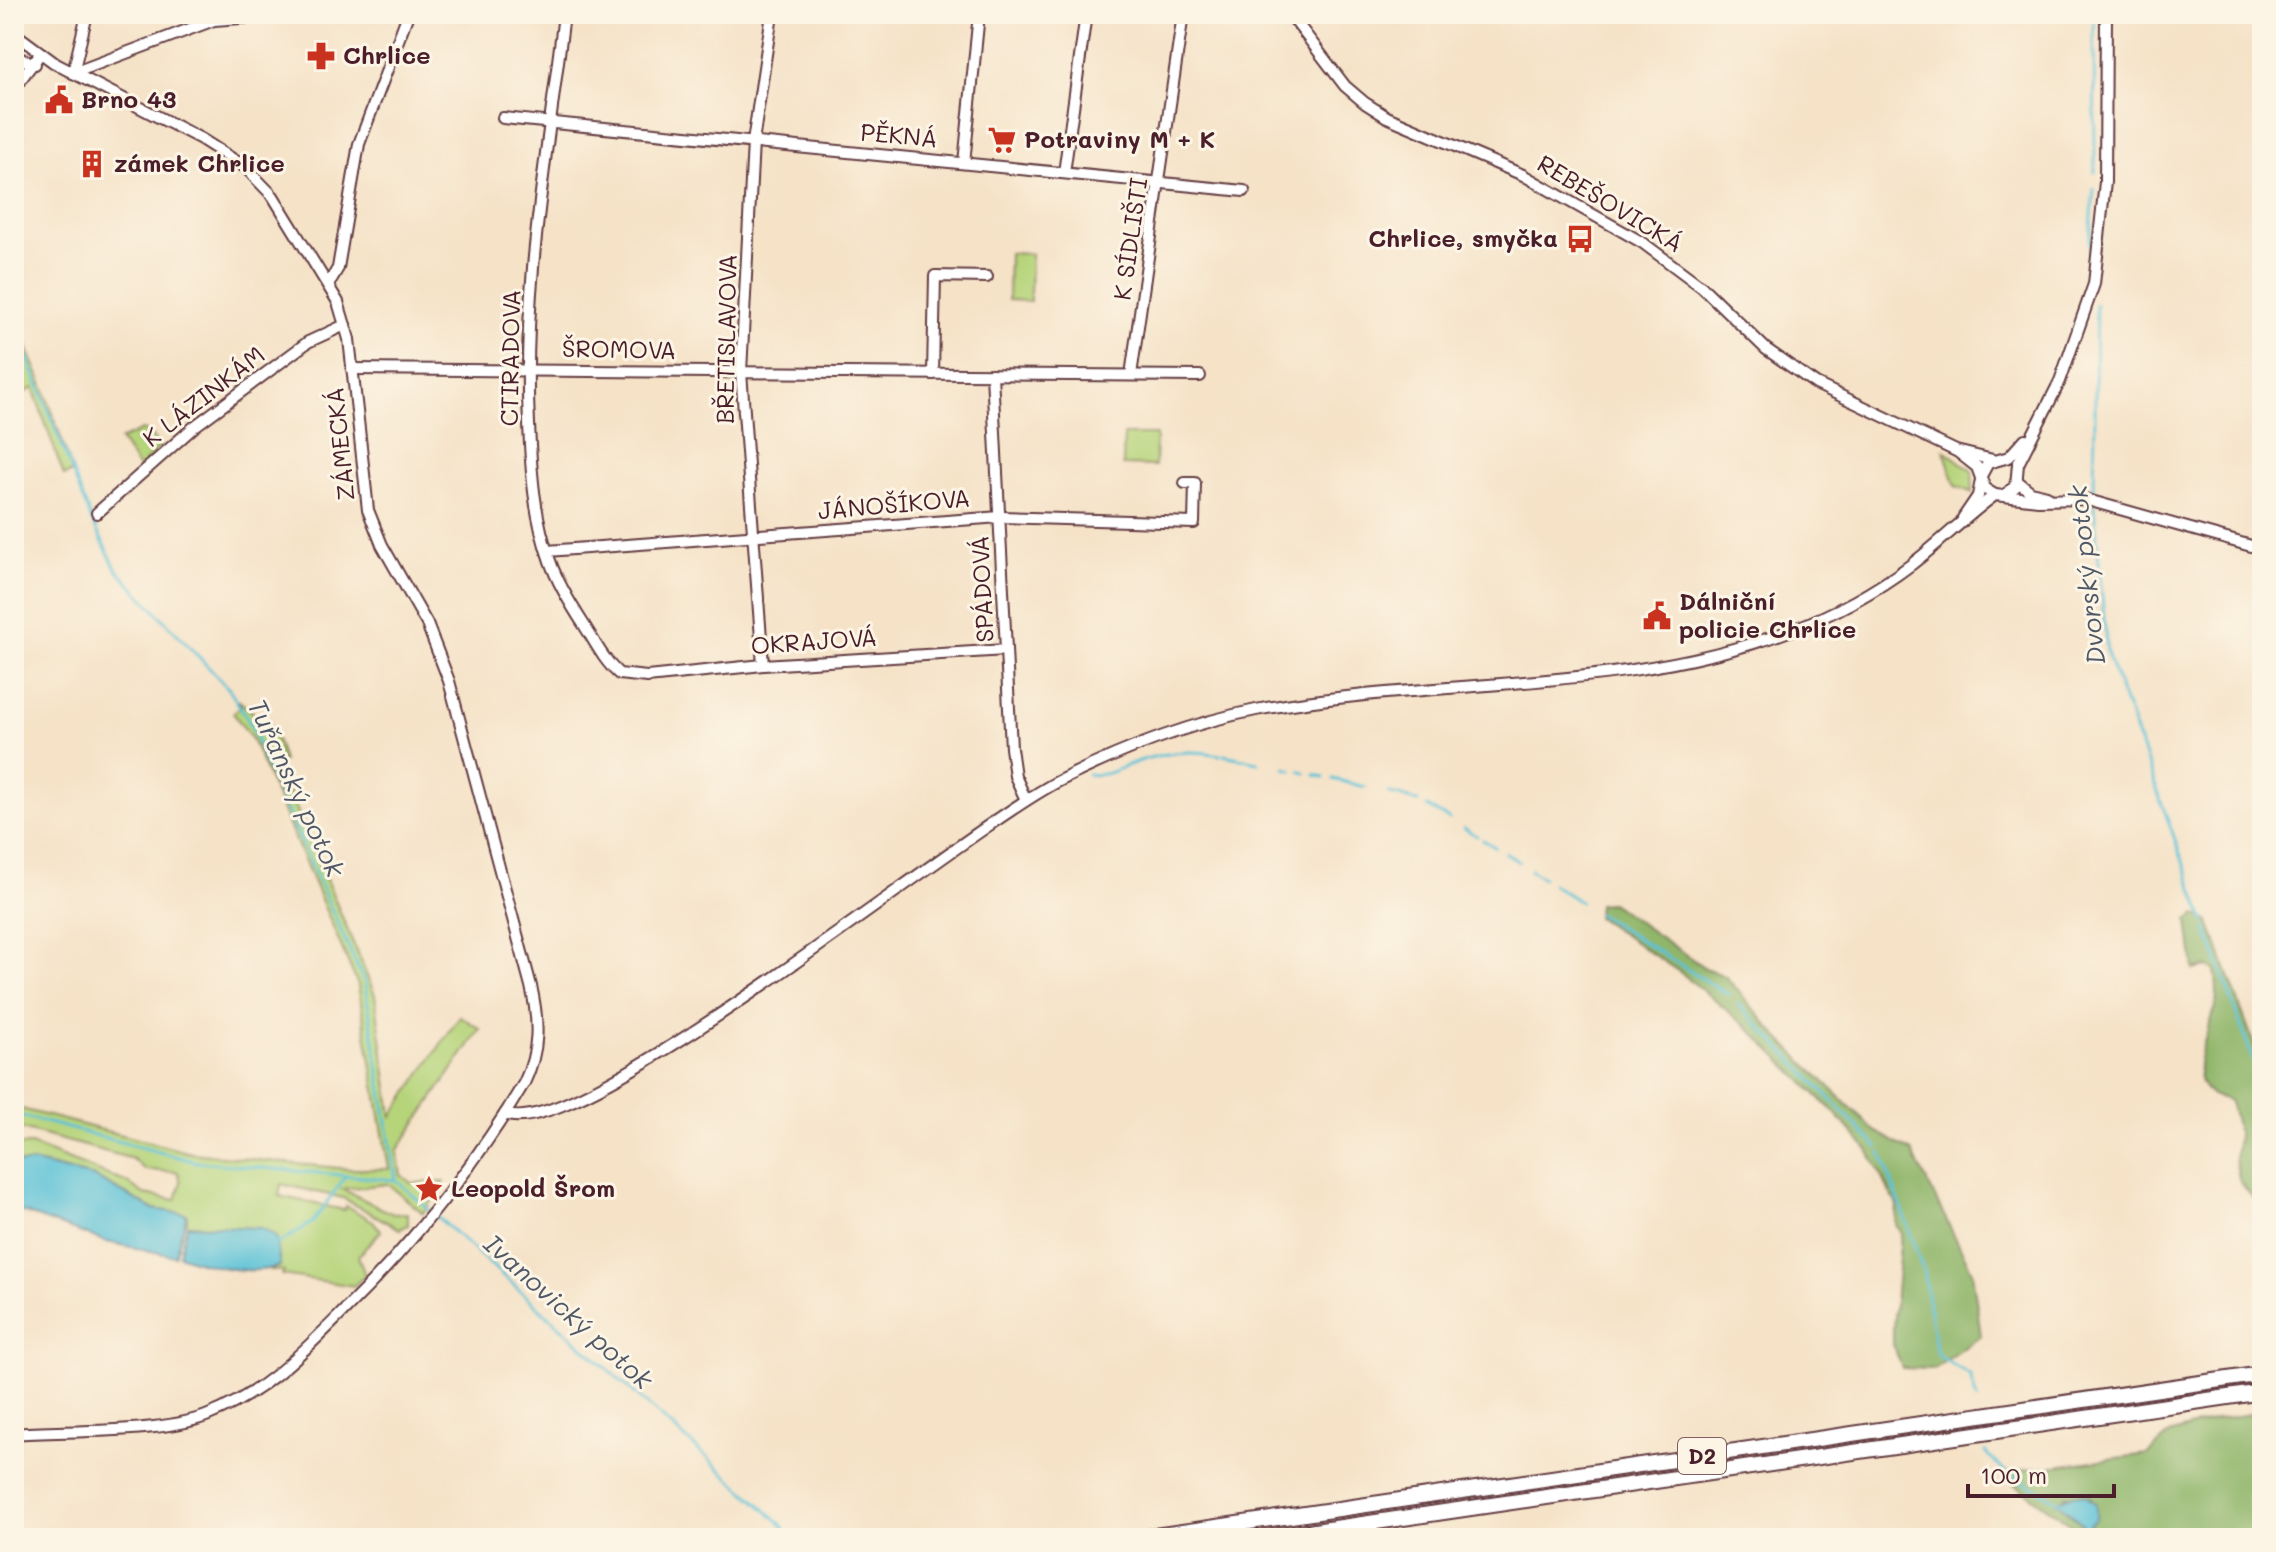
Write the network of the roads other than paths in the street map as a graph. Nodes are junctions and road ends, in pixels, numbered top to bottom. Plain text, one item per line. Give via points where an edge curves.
1 (87, 14) edge
2 (293, 14) edge
3 (408, 14) edge
4 (564, 14) edge
5 (772, 14) edge
6 (979, 14) edge
7 (1086, 14) edge
8 (1183, 14) edge
9 (1290, 14) edge
10 (2106, 14) edge
11 (14, 33) edge
12 (14, 56) edge
13 (37, 59) junction
14 (73, 73) junction
15 (14, 88) edge
16 (503, 118) dead end
17 (551, 122) junction
18 (753, 142) junction
19 (964, 163) junction
20 (1064, 173) junction
21 (1160, 183) junction
22 (1244, 191) dead end
23 (987, 277) dead end
24 (328, 285) junction
25 (345, 325) junction
26 (526, 368) junction
27 (352, 369) junction
28 (741, 372) junction
29 (933, 374) junction
30 (992, 374) junction
31 (1131, 375) junction
32 (1200, 376) dead end
33 (2036, 427) junction
34 (1956, 451) junction
35 (1997, 459) junction
36 (2018, 477) junction
37 (1981, 478) junction
38 (1185, 483) dead end
39 (2001, 495) junction
40 (2050, 498) junction
41 (97, 513) dead end
42 (1000, 517) junction
43 (1957, 526) junction
44 (753, 537) junction
45 (2262, 549) edge
46 (547, 551) junction
47 (1006, 650) junction
48 (763, 665) junction
49 (626, 677) joint
50 (1026, 800) junction
51 (505, 1114) junction
52 (2262, 1374) edge
53 (2262, 1392) edge
54 (14, 1434) edge
55 (1141, 1538) edge
56 (1267, 1538) edge

1 - 14 street
2 - 14 street via 214,20
3 - 24 street via 359,144 338,268
4 - 17 street, CTIRADOVA
5 - 18 street, BŘETISLAVOVA
6 - 19 street
7 - 20 street
8 - 21 street, K SÍDLIŠTI
9 - 34 street, REBEŠOVICKÁ via 1345,86 1365,103 1583,205 1684,272 1798,374
10 - 33 street via 2105,182 2098,261 2070,356
11 - 13 street
12 - 13 street
13 - 14 street, ZÁMECKÁ
13 - 15 street
14 - 24 street, ZÁMECKÁ via 245,167 273,196
16 - 17 street, PĚKNÁ
17 - 18 street, PĚKNÁ
17 - 26 street, CTIRADOVA
18 - 19 street, PĚKNÁ
18 - 28 street, BŘETISLAVOVA
19 - 20 street, PĚKNÁ
20 - 21 street, PĚKNÁ
21 - 22 street, PĚKNÁ
21 - 31 street, K SÍDLIŠTI
23 - 29 street via 935,276
24 - 25 street, ZÁMECKÁ
25 - 27 street, ZÁMECKÁ
25 - 41 street, K LÁZINKÁM via 308,342 195,426
26 - 27 street, ŠROMOVA
26 - 28 street, ŠROMOVA
26 - 46 street, CTIRADOVA via 533,488
27 - 51 street, ZÁMECKÁ via 368,510 427,624 449,681 536,1011 534,1061
28 - 29 street, ŠROMOVA
28 - 44 street, BŘETISLAVOVA
29 - 30 street, ŠROMOVA
30 - 31 street, ŠROMOVA
30 - 42 street, SPÁDOVÁ
31 - 32 street, ŠROMOVA
33 - 35 street via 2011,455
33 - 36 street via 2018,464
34 - 35 street, REBEŠOVICKÁ
34 - 37 street, REBEŠOVICKÁ via 1977,467
35 - 36 street via 2011,463
35 - 37 street via 1984,467
36 - 39 street
36 - 40 street via 2031,492
37 - 39 street via 1985,489
37 - 43 street via 1978,496
38 - 42 street, JÁNOŠÍKOVA via 1195,483 1194,523
39 - 40 street
39 - 43 street
40 - 45 street via 2097,502
42 - 44 street, JÁNOŠÍKOVA
42 - 47 street, SPÁDOVÁ
43 - 50 street via 1868,593 1749,645 1658,666 1252,711 1128,748
44 - 46 street, JÁNOŠÍKOVA
44 - 48 street, BŘETISLAVOVA
46 - 49 street, CTIRADOVA via 565,595 614,670
47 - 48 street, OKRAJOVÁ
47 - 50 street, SPÁDOVÁ via 1013,770
48 - 49 street, OKRAJOVÁ
50 - 51 street via 640,1067 533,1115
51 - 54 street, ZÁMECKÁ via 438,1210 385,1272 286,1368 243,1400 166,1426
52 - 55 highway, D2
53 - 56 highway, D2

